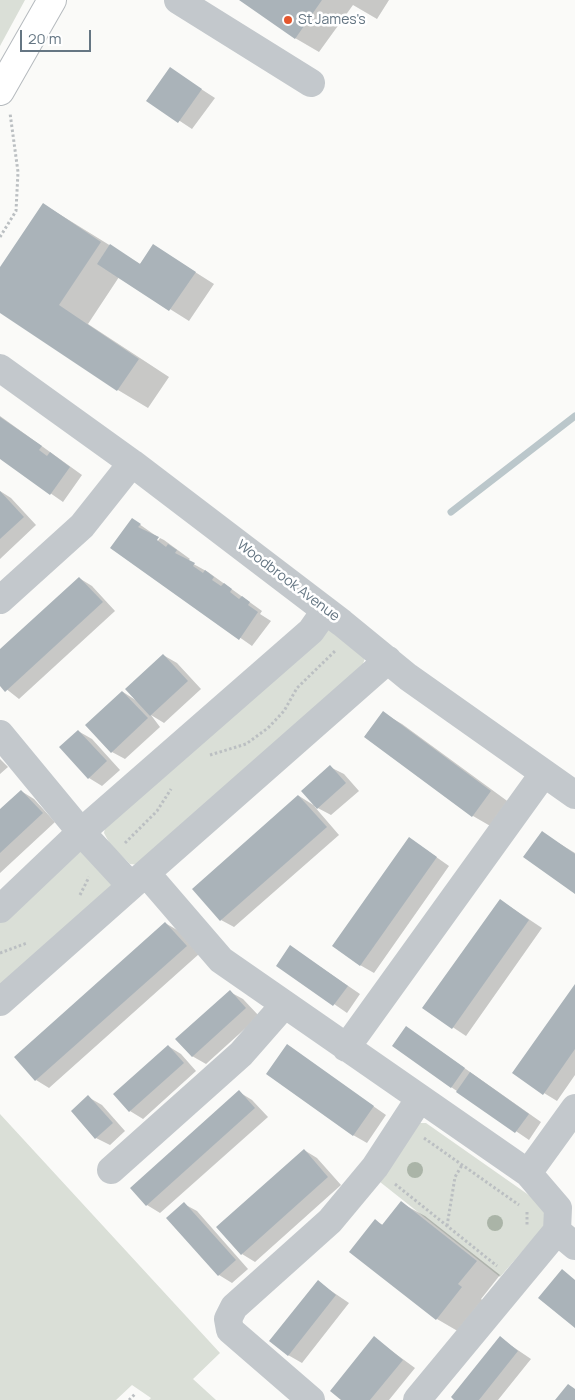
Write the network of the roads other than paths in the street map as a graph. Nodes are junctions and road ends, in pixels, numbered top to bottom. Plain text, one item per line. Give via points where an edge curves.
1 (52, 0) edge
2 (178, 0) edge
3 (311, 83) dead end
4 (2, 87) edge
5 (0, 368) edge
6 (132, 463) junction
7 (0, 600) edge
8 (325, 611) junction
9 (388, 660) junction
10 (0, 734) edge
11 (544, 773) junction
12 (575, 795) edge
13 (81, 832) junction
14 (139, 880) junction
15 (0, 909) edge
16 (0, 1002) edge
17 (284, 1005) junction
18 (346, 1048) junction
19 (420, 1098) junction
20 (575, 1108) edge
21 (111, 1170) dead end
22 (528, 1173) junction
23 (557, 1242) edge
24 (311, 1400) edge
25 (417, 1400) edge

1 - 4 main road
2 - 3 street
5 - 6 street, Woodbrook Avenue
6 - 7 street via 82,526
6 - 8 street, Woodbrook Avenue
8 - 9 street, Woodbrook Avenue
8 - 13 street via 311,631
9 - 11 street, Woodbrook Avenue
9 - 14 street
10 - 13 street
11 - 12 street, Woodbrook Avenue
11 - 18 street
13 - 14 street via 106,859
13 - 15 street
14 - 16 street
14 - 17 street via 221,960
17 - 18 street
17 - 21 street via 242,1054
18 - 19 street
19 - 22 street
19 - 24 street via 375,1167 330,1221 234,1307 228,1319 230,1330
20 - 22 street
22 - 23 street via 558,1208
23 - 25 street via 515,1281

